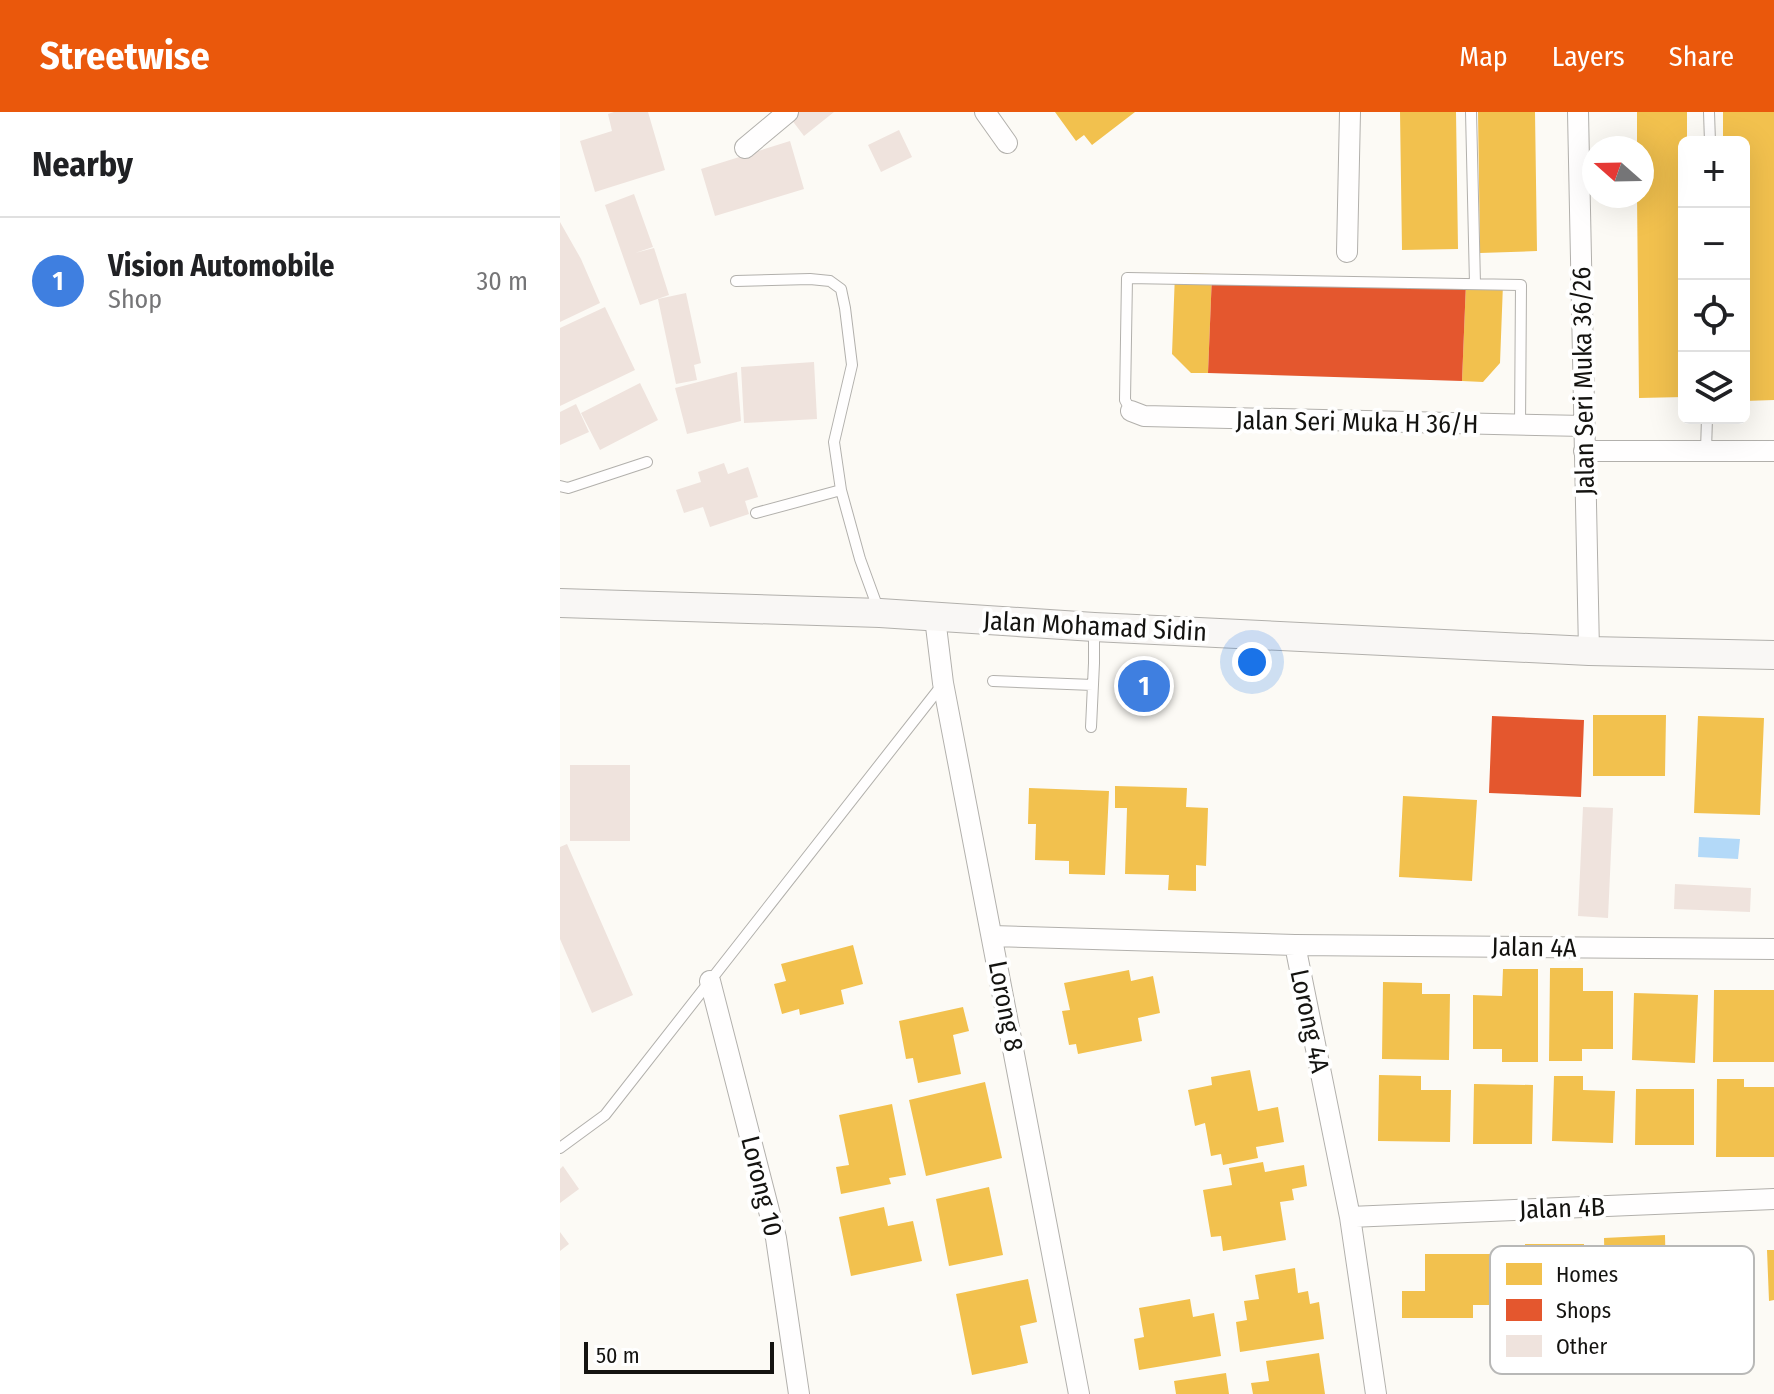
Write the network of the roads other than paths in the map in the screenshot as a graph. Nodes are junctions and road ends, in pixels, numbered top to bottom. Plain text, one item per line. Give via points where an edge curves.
1 (788, 112) edge
2 (985, 112) edge
3 (1350, 112) edge
4 (1471, 112) edge
5 (1578, 112) edge
6 (1709, 112) edge
7 (1710, 136) edge
8 (1007, 143) dead end
9 (745, 148) dead end
10 (1347, 252) dead end
11 (736, 281) dead end
12 (1475, 284) junction
13 (1131, 411) joint
14 (1707, 424) edge
15 (1520, 426) junction
16 (1584, 426) junction
17 (1706, 450) junction
18 (1584, 451) junction
19 (1774, 451) edge
20 (647, 462) dead end
21 (560, 486) edge
22 (841, 490) junction
23 (756, 513) dead end
24 (560, 603) edge
25 (880, 613) junction
26 (935, 618) junction
27 (1094, 627) junction
28 (1589, 651) junction
29 (1774, 655) edge
30 (993, 681) dead end
31 (943, 683) junction
32 (1093, 685) junction
33 (1091, 727) dead end
34 (992, 936) junction
35 (1295, 945) junction
36 (1774, 949) edge
37 (710, 981) junction
38 (560, 1148) edge
39 (1774, 1199) edge
40 (1350, 1217) junction
41 (799, 1394) edge
42 (1079, 1394) edge
43 (1376, 1394) edge

1 - 9 street
2 - 8 street
3 - 10 street
4 - 12 lane
5 - 16 street, Jalan Seri Muka 36/26
6 - 7 lane
11 - 22 lane via 810,279 830,281 841,289 852,365 834,442
12 - 13 lane via 1127,278 1125,400
12 - 15 lane via 1521,285
13 - 15 street, Jalan Seri Muka H 36/H via 1144,416
14 - 17 lane
15 - 16 street, Jalan Seri Muka H 36/H
16 - 18 street, Jalan Seri Muka 36/26
17 - 18 street
17 - 19 street
18 - 28 street, Jalan Seri Muka 36/26
20 - 21 lane via 568,488
22 - 23 lane
22 - 25 lane
24 - 25 main road, Jalan Mohamad Sidin
25 - 26 main road, Jalan Mohamad Sidin
26 - 27 main road, Jalan Mohamad Sidin
26 - 31 street, Lorong 8
27 - 28 main road, Jalan Mohamad Sidin
27 - 32 lane
28 - 29 main road, Jalan Mohamad Sidin
30 - 32 lane
31 - 34 street, Lorong 8
31 - 37 lane
32 - 33 lane
34 - 35 street, Lorong 4A
34 - 42 street, Lorong 8
35 - 36 street, Jalan 4A
35 - 40 street, Lorong 4A
37 - 38 lane via 605,1115
37 - 41 street, Lorong 10 via 776,1238
39 - 40 street, Jalan 4B
40 - 43 street, Lorong 4A

